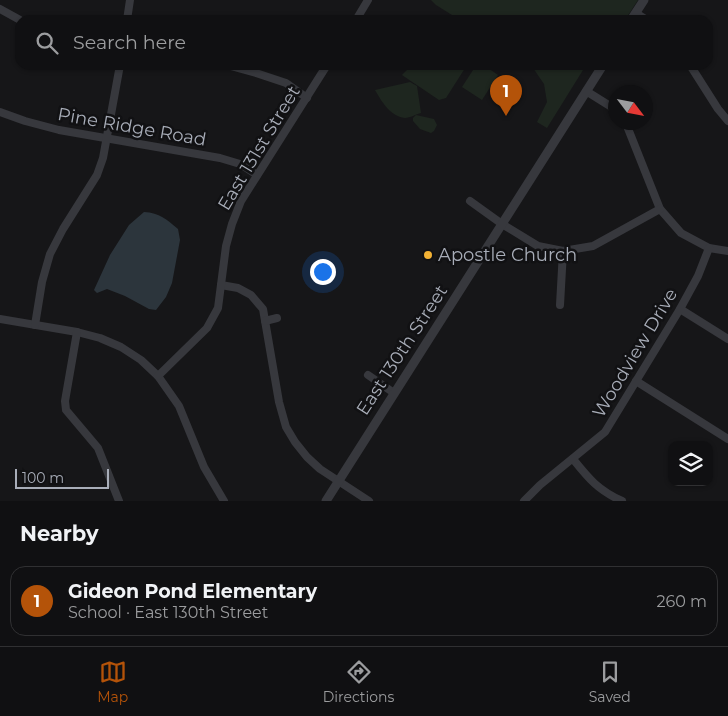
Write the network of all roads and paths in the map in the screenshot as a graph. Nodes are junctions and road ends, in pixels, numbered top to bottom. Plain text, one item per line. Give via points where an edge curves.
1 (130, 0) edge
2 (368, 0) edge
3 (644, 0) edge
4 (0, 9) edge
5 (128, 15) edge
6 (359, 15) edge
7 (635, 15) edge
8 (15, 17) edge
9 (119, 70) edge
10 (245, 70) edge
11 (324, 70) edge
12 (600, 70) edge
13 (693, 70) edge
14 (586, 92) junction
15 (306, 98) junction
16 (608, 105) edge
17 (0, 112) edge
18 (728, 121) edge
19 (629, 130) edge
20 (107, 138) junction
21 (257, 175) junction
22 (470, 201) dead end
23 (660, 209) junction
24 (502, 224) junction
25 (709, 248) junction
26 (728, 250) edge
27 (563, 252) junction
28 (221, 286) junction
29 (560, 305) dead end
30 (680, 309) junction
31 (277, 318) dead end
32 (0, 319) edge
33 (265, 321) junction
34 (34, 325) junction
35 (77, 332) junction
36 (728, 339) edge
37 (368, 375) dead end
38 (158, 376) junction
39 (636, 381) junction
40 (394, 393) junction
41 (728, 440) edge
42 (573, 459) junction
43 (338, 481) junction
44 (119, 501) edge
45 (224, 501) edge
46 (326, 501) edge
47 (369, 501) edge
48 (524, 501) edge
49 (622, 501) edge

1 - 5 street
2 - 6 street
3 - 7 street
4 - 8 street
9 - 20 street
10 - 15 street via 286,84
11 - 15 street, East 131st Street
12 - 14 street, East 130th Street
13 - 18 street
14 - 16 street
14 - 24 street, East 130th Street
15 - 21 street, East 131st Street
17 - 20 street, Pine Ridge Road via 59,130
19 - 23 street
20 - 21 street, Pine Ridge Road via 220,158 240,164
20 - 34 street via 97,175 50,254
21 - 28 street, East 131st Street via 232,224
22 - 24 street
23 - 25 street via 681,233
23 - 27 street via 593,246
24 - 27 street via 538,246
24 - 40 street, East 130th Street
25 - 26 street
25 - 30 street, Woodview Drive
27 - 29 street
28 - 33 street via 238,288 251,295 263,309
28 - 38 street, East 131st Street via 218,308 207,328
30 - 36 street
30 - 39 street, Woodview Drive
31 - 33 street
32 - 34 street
33 - 43 street via 286,426 307,457
34 - 35 street
35 - 38 street via 120,347
35 - 44 street via 66,410 98,448
37 - 40 street
38 - 45 street via 179,406 204,467
39 - 41 street
39 - 42 street, Woodview Drive via 605,432
40 - 43 street, East 130th Street
42 - 48 street, Woodview Drive
42 - 49 street via 592,482
43 - 46 street, East 130th Street
43 - 47 street

